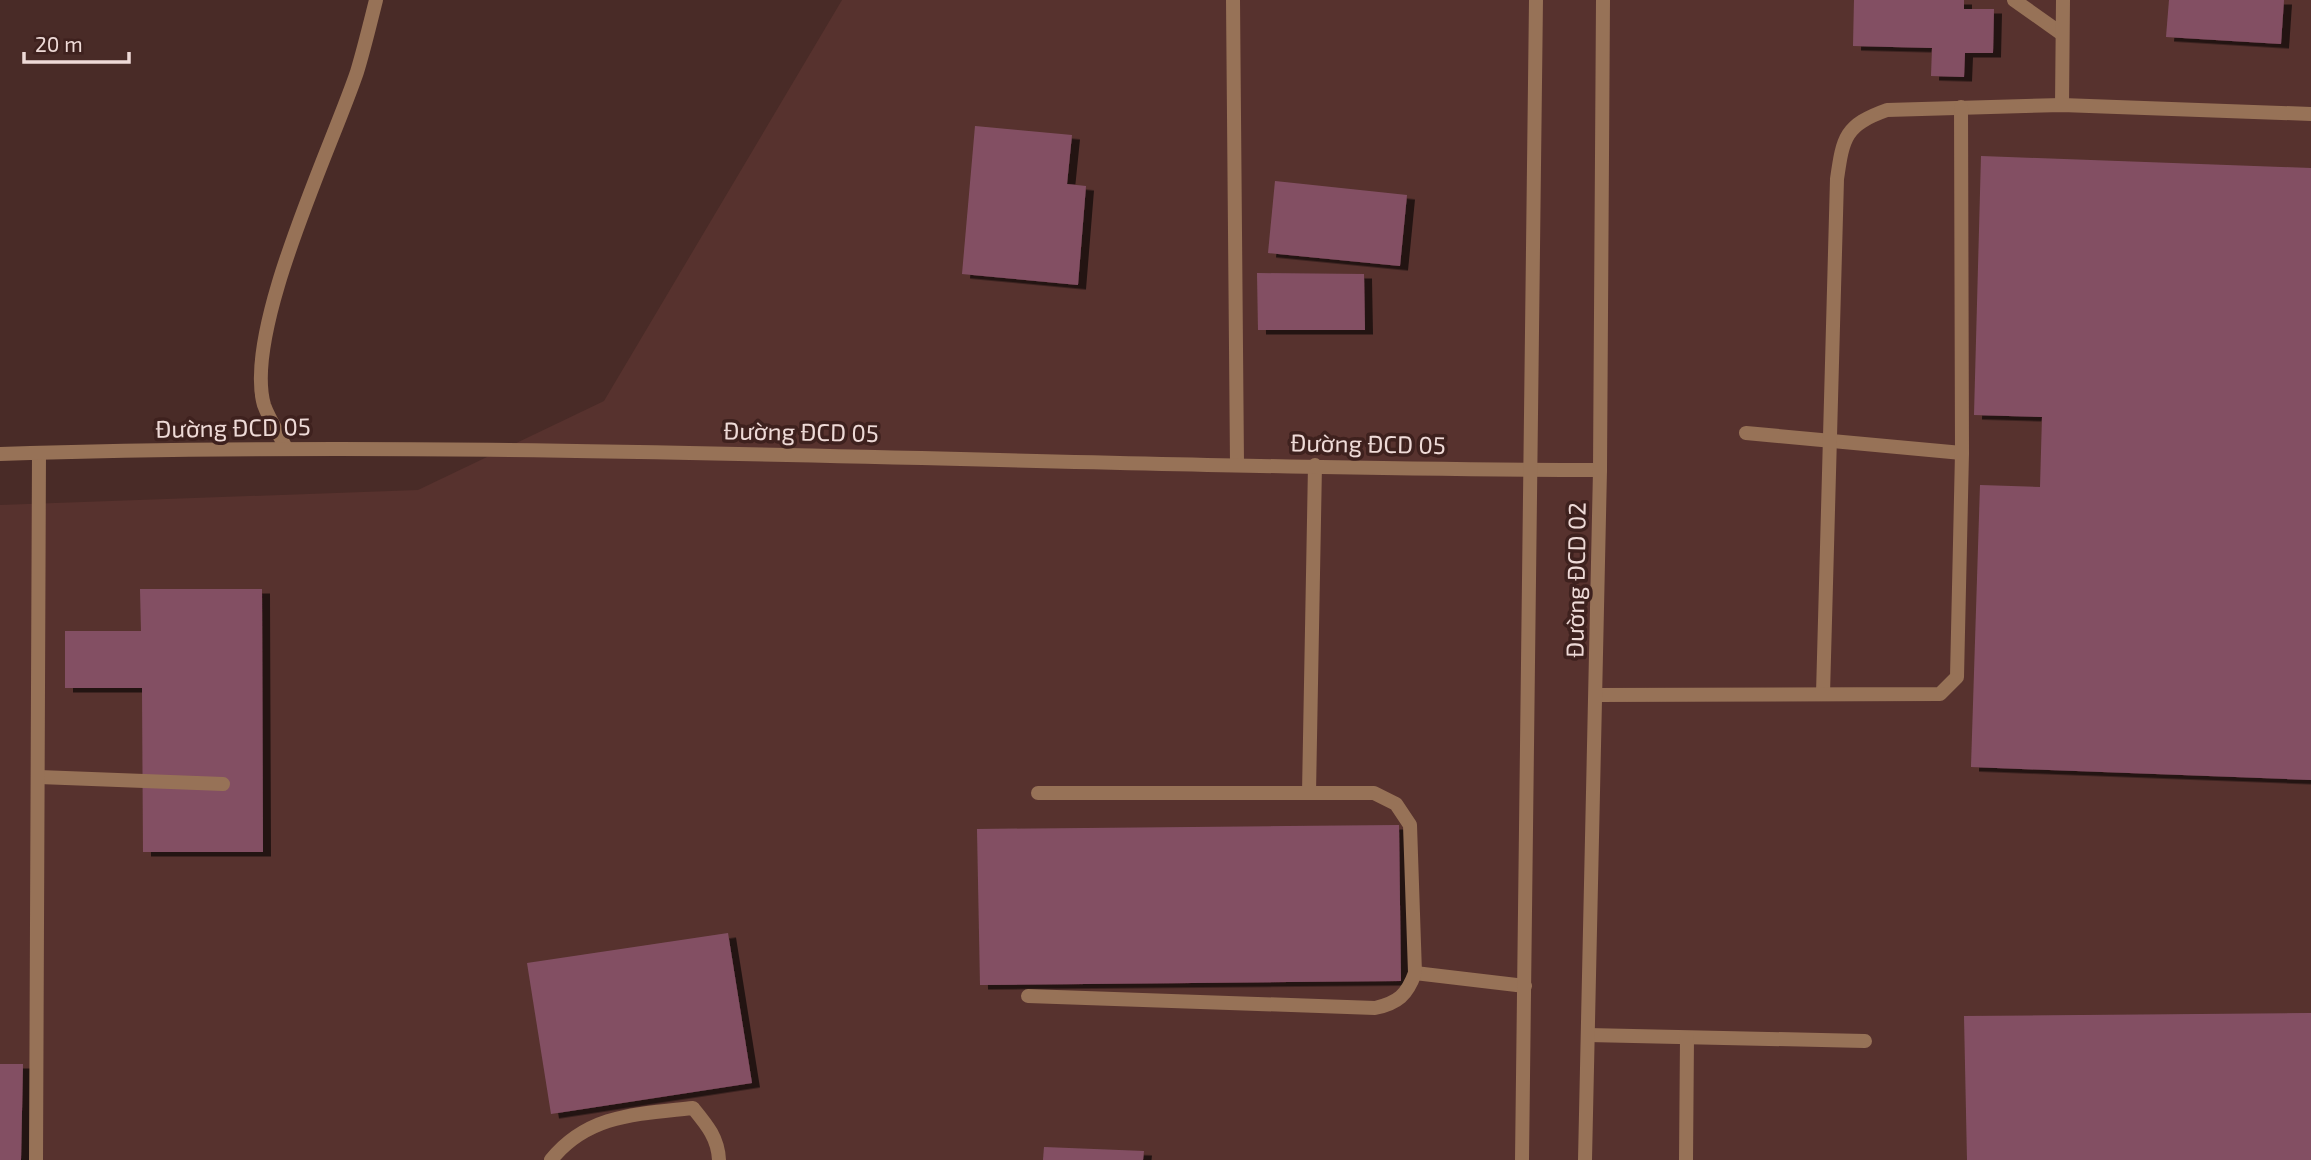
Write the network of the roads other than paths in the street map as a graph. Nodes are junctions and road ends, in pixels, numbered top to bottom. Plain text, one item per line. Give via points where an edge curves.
1 (376, 0) edge
2 (1233, 0) edge
3 (1536, 0) edge
4 (1603, 0) edge
5 (2014, 0) edge
6 (2063, 0) edge
7 (2063, 34) junction
8 (2062, 105) junction
9 (1961, 107) junction
10 (2311, 114) edge
11 (1746, 433) dead end
12 (1830, 441) junction
13 (286, 448) junction
14 (38, 453) junction
15 (1962, 453) junction
16 (0, 454) edge
17 (1237, 463) junction
18 (1315, 465) junction
19 (1532, 470) junction
20 (1601, 470) junction
21 (1824, 694) junction
22 (1595, 695) junction
23 (39, 777) junction
24 (223, 784) dead end
25 (1038, 793) dead end
26 (1309, 793) junction
27 (1415, 973) junction
28 (1525, 986) junction
29 (1028, 996) dead end
30 (1588, 1035) junction
31 (1687, 1038) junction
32 (1865, 1041) dead end
33 (36, 1160) edge
34 (551, 1160) edge
35 (719, 1160) edge
36 (1522, 1160) edge
37 (1585, 1160) edge
38 (1686, 1160) edge

1 - 13 street via 357,71 280,280 268,327 262,361 264,404
2 - 17 street
3 - 19 street, Đường ĐCD 02
4 - 20 street, Đường ĐCD 02
5 - 7 street
6 - 7 street
7 - 8 street
8 - 9 street
8 - 10 street
9 - 12 street via 1887,110 1860,120 1842,144 1837,179
9 - 15 street
11 - 12 street
12 - 15 street
12 - 21 street
13 - 14 street, Đường ĐCD 05
13 - 17 street, Đường ĐCD 05
14 - 16 street, Đường ĐCD 05
14 - 23 street
15 - 21 street via 1957,677 1940,694
17 - 18 street, Đường ĐCD 05
18 - 19 street, Đường ĐCD 05
18 - 26 street
19 - 20 street, Đường ĐCD 05
19 - 28 street, Đường ĐCD 02
20 - 22 street, Đường ĐCD 02
21 - 22 street
22 - 30 street, Đường ĐCD 02
23 - 24 street
23 - 33 street
25 - 26 street
26 - 27 street via 1374,793 1396,804 1410,825
27 - 28 street
27 - 29 street via 1408,992 1393,1004 1375,1008
28 - 36 street, Đường ĐCD 02
30 - 31 street
30 - 37 street, Đường ĐCD 02
31 - 32 street
31 - 38 street
34 - 35 street via 565,1143 615,1117 693,1108 718,1144

